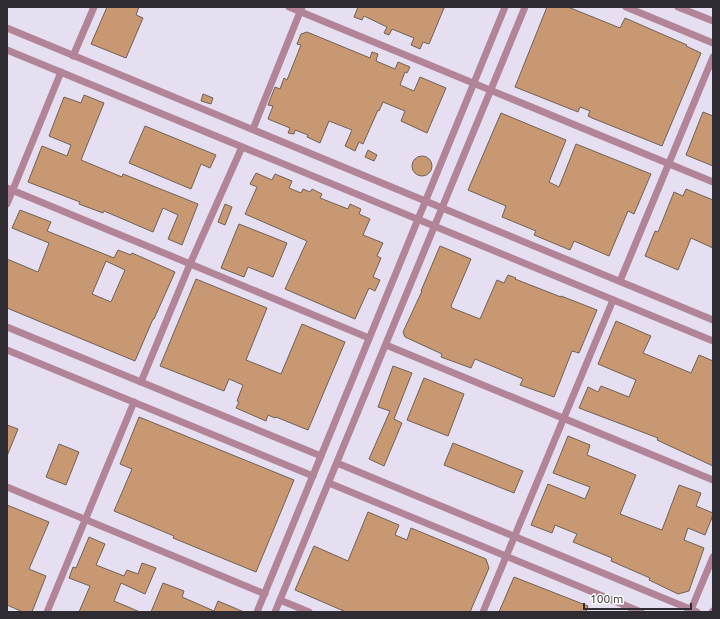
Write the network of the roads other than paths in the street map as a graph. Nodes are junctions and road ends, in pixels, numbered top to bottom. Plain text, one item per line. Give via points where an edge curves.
1 (94, 7) edge
2 (289, 7) edge
3 (505, 7) edge
4 (525, 7) edge
5 (626, 7) edge
6 (678, 7) edge
7 (301, 9) edge
8 (713, 21) edge
9 (7, 28) edge
10 (713, 43) edge
11 (7, 50) edge
12 (73, 56) junction
13 (713, 58) edge
14 (61, 72) junction
15 (474, 83) junction
16 (490, 90) junction
17 (253, 129) junction
18 (242, 147) junction
19 (669, 164) junction
20 (713, 182) edge
21 (10, 190) edge
22 (426, 201) junction
23 (7, 204) edge
24 (442, 208) junction
25 (418, 219) junction
26 (434, 226) junction
27 (190, 264) junction
28 (620, 281) junction
29 (613, 300) junction
30 (713, 320) edge
31 (7, 326) edge
32 (370, 338) junction
33 (713, 341) edge
34 (386, 345) junction
35 (7, 350) edge
36 (141, 382) junction
37 (134, 402) junction
38 (564, 418) junction
39 (321, 456) junction
40 (337, 463) junction
41 (313, 476) junction
42 (713, 480) edge
43 (329, 483) junction
44 (7, 487) edge
45 (85, 520) junction
46 (515, 536) junction
47 (506, 556) junction
48 (713, 557) edge
49 (265, 594) junction
50 (280, 600) junction
51 (693, 611) edge
52 (47, 612) edge
53 (257, 612) edge
54 (275, 612) edge
55 (309, 612) edge
56 (484, 612) edge
57 (641, 612) edge

1 - 12 street
2 - 7 street
3 - 15 street
4 - 16 street
5 - 10 street
6 - 8 street
7 - 15 street
7 - 17 street
9 - 12 street
11 - 14 street
12 - 17 street
13 - 19 street
14 - 18 street
14 - 21 street
15 - 16 street
15 - 22 street
16 - 19 street
16 - 24 street
17 - 22 street
18 - 25 street
18 - 27 street
19 - 20 street
19 - 28 street
21 - 23 street
21 - 27 street
22 - 24 street
22 - 25 street
24 - 26 street
24 - 28 street
25 - 26 street
25 - 32 street
26 - 29 street
26 - 34 street
27 - 32 street
27 - 36 street
28 - 30 street
29 - 33 street
29 - 38 street
31 - 36 street
32 - 39 street
34 - 38 street
34 - 40 street
35 - 37 street
36 - 39 street
37 - 41 street
37 - 45 street
38 - 42 street
38 - 46 street
39 - 41 street
40 - 43 street
40 - 46 street
41 - 49 street
43 - 47 street
43 - 50 street
44 - 45 street
45 - 49 street
45 - 52 street
46 - 47 street
46 - 51 street
47 - 56 street
47 - 57 street
48 - 51 street
49 - 53 street
50 - 54 street
50 - 55 street

